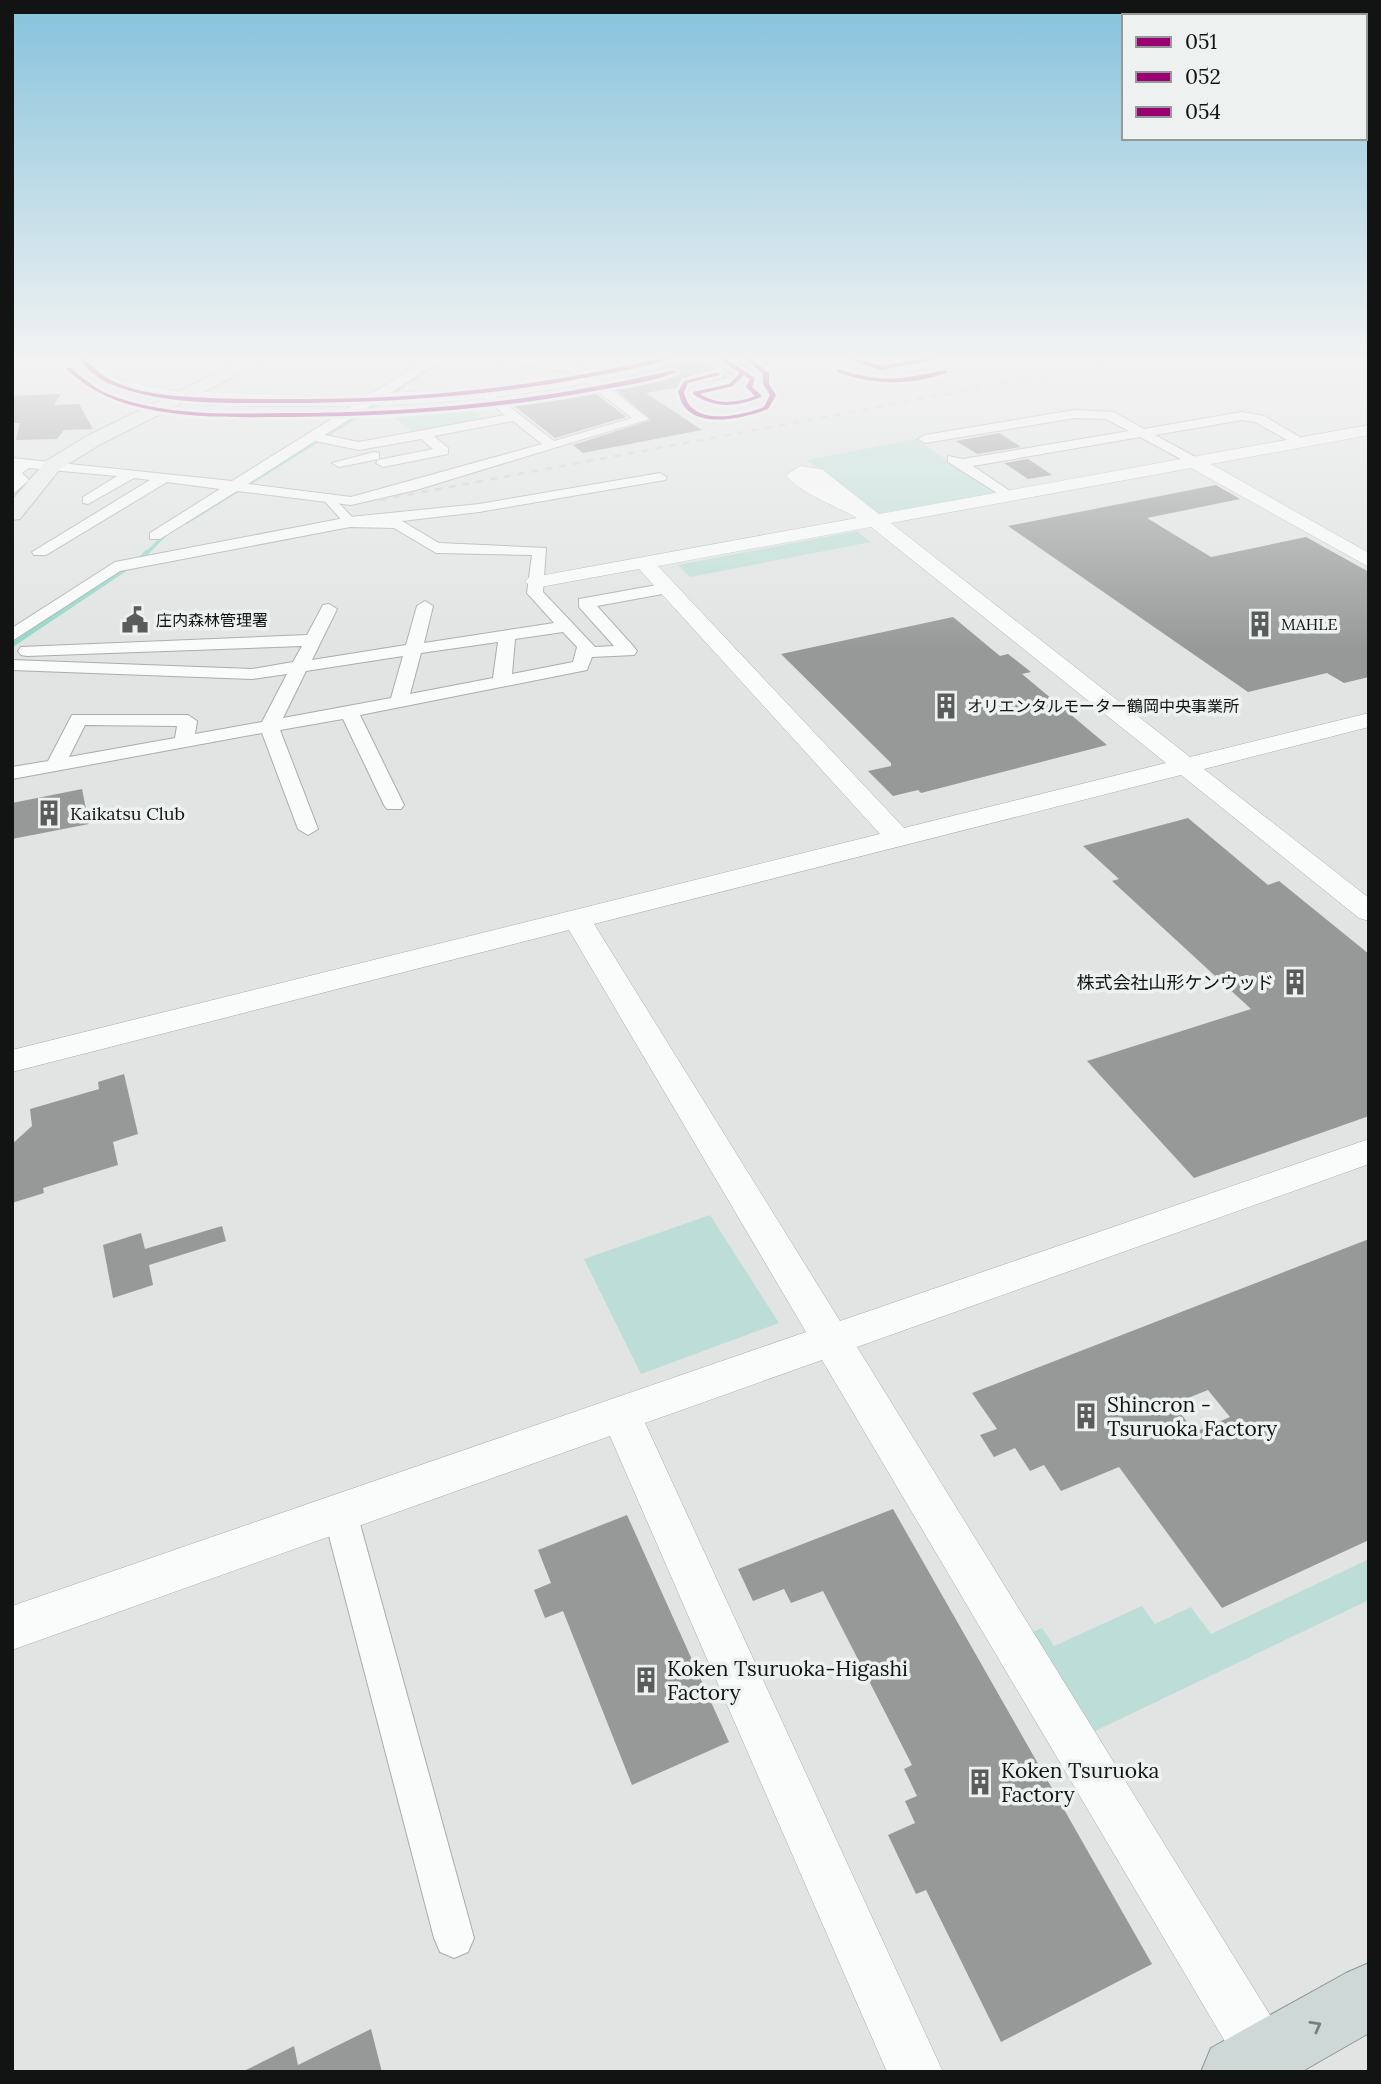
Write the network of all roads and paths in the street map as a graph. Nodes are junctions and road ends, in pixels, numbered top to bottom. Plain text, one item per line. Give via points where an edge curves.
1 (69, 455) edge
2 (286, 455) edge
3 (372, 455) edge
4 (412, 455) edge
5 (514, 455) edge
6 (948, 455) edge
7 (1011, 455) edge
8 (1182, 455) edge
9 (1233, 455) edge
10 (378, 460) junction
11 (1194, 462) junction
12 (19, 463) edge
13 (339, 463) dead end
14 (960, 464) junction
15 (53, 465) junction
16 (132, 473) junction
17 (165, 477) junction
18 (660, 477) dead end
19 (239, 486) junction
20 (411, 487) junction
21 (12, 491) edge
22 (326, 496) junction
23 (1007, 496) junction
24 (88, 500) dead end
25 (12, 514) edge
26 (876, 521) junction
27 (350, 522) junction
28 (155, 536) dead end
29 (40, 552) dead end
30 (1369, 561) edge
31 (644, 563) junction
32 (534, 582) junction
33 (668, 588) junction
34 (425, 606) dead end
35 (328, 609) dead end
36 (566, 626) junction
37 (507, 635) junction
38 (12, 636) edge
39 (312, 640) junction
40 (412, 650) junction
41 (12, 652) edge
42 (585, 652) junction
43 (12, 665) edge
44 (299, 667) junction
45 (502, 682) junction
46 (399, 702) junction
47 (349, 712) junction
48 (1369, 720) edge
49 (269, 727) junction
50 (183, 744) junction
51 (55, 766) junction
52 (1187, 766) junction
53 (12, 773) edge
54 (394, 805) dead end
55 (308, 829) dead end
56 (899, 839) junction
57 (1369, 912) edge
58 (577, 920) junction
59 (12, 1061) edge
60 (1369, 1151) edge
61 (833, 1339) junction
62 (621, 1414) junction
63 (340, 1513) junction
64 (12, 1628) edge
65 (454, 1938) dead end
66 (1369, 1996) edge
67 (1249, 2064) edge
68 (915, 2072) edge

1 - 15 main road
2 - 19 street
3 - 10 street
4 - 10 street
5 - 20 street
6 - 14 street
7 - 14 street
8 - 11 street
9 - 11 street
10 - 13 street
10 - 20 street
11 - 23 street
11 - 30 street
12 - 15 street
12 - 21 street via 13,473 22,480
14 - 23 street
15 - 16 street
15 - 25 main road
16 - 17 street
16 - 24 street
17 - 19 street
17 - 29 street
18 - 27 street via 479,508
19 - 22 street
19 - 28 street
20 - 22 street via 351,501
22 - 27 street
23 - 26 street
26 - 31 street
26 - 52 street
27 - 32 street via 397,524 436,548 540,551
27 - 38 street via 115,567
31 - 32 street
31 - 33 street
32 - 36 street via 535,593
33 - 42 street via 585,603 628,651
33 - 56 street
34 - 40 street
35 - 39 street
36 - 37 street
36 - 42 street via 586,646
37 - 40 street
37 - 45 street
39 - 41 street
39 - 44 street
40 - 44 street
40 - 46 street
42 - 45 street via 581,666
43 - 44 street via 252,674
44 - 49 street
45 - 46 street
46 - 47 street
47 - 49 street
47 - 54 street
48 - 52 street
49 - 50 street
49 - 55 street
50 - 51 street
50 - 51 street via 188,720 79,719
51 - 53 street
52 - 56 street
52 - 57 street
56 - 58 street
58 - 59 street
58 - 61 street
60 - 61 street
61 - 62 street
61 - 67 street
62 - 63 street
62 - 68 street
63 - 64 street
63 - 65 street
67 -> 66 highway

